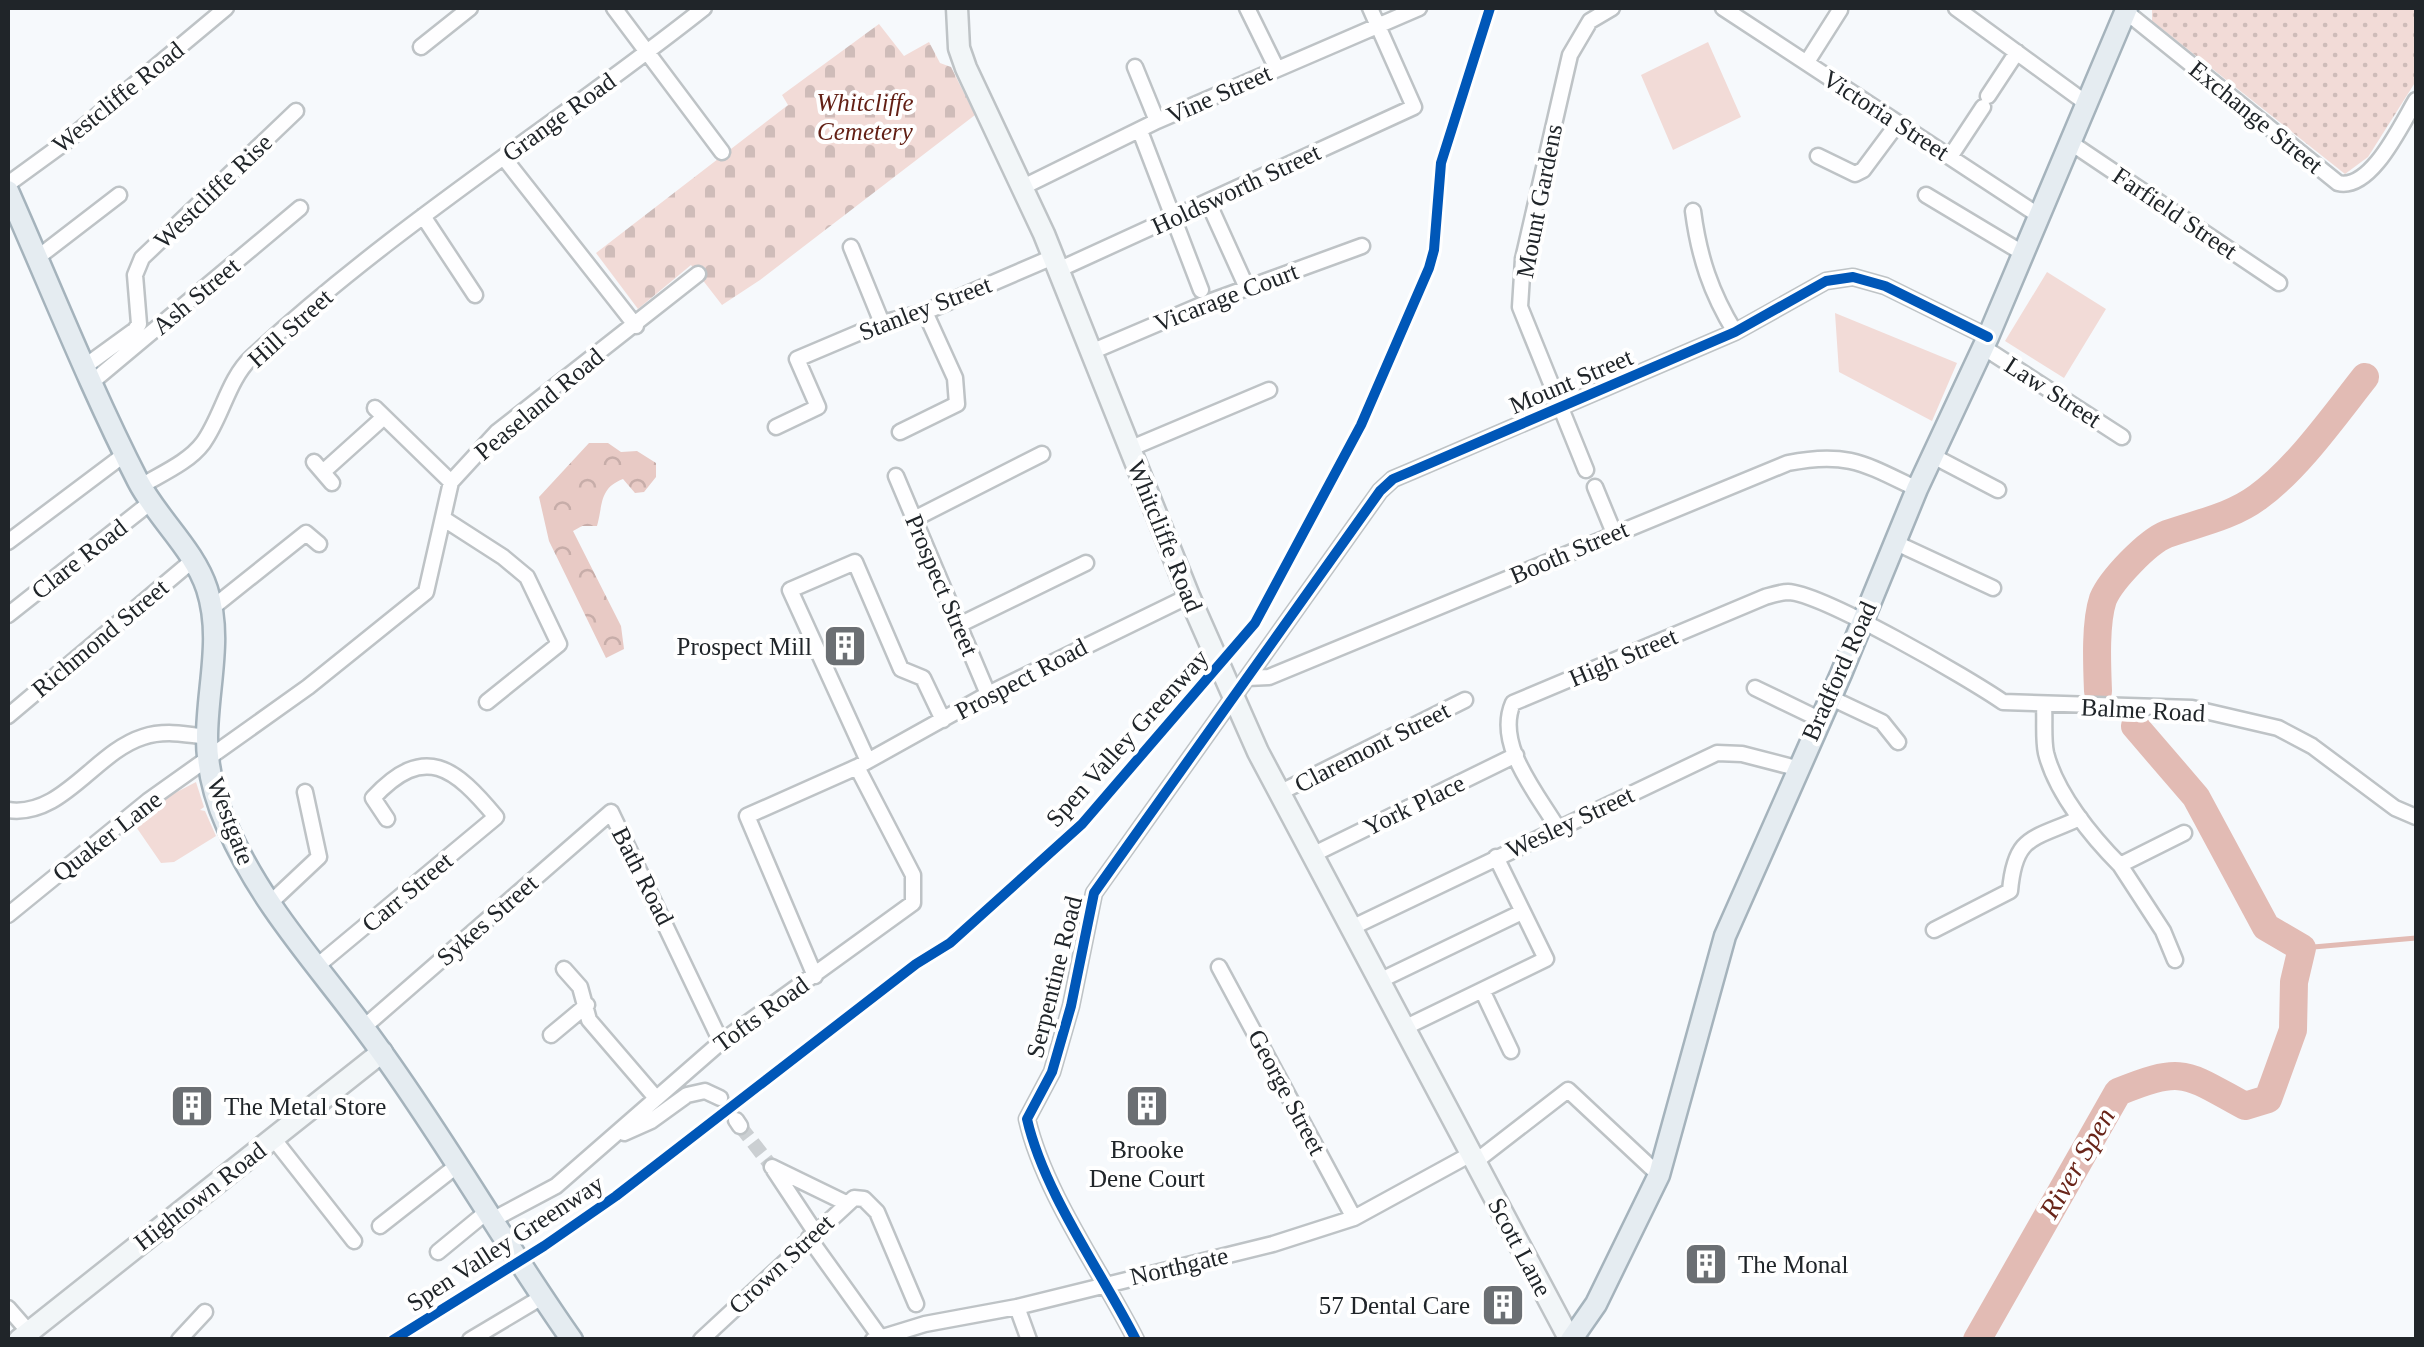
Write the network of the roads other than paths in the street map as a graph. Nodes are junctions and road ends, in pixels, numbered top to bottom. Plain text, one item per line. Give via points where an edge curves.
1 (226, 8) edge
2 (470, 8) edge
3 (614, 8) edge
4 (704, 8) edge
5 (957, 8) edge
6 (1248, 8) edge
7 (1370, 8) edge
8 (1418, 8) edge
9 (1612, 8) edge
10 (1956, 8) edge
11 (1733, 10) edge
12 (1840, 10) edge
13 (2126, 10) edge
14 (1378, 25) junction
15 (421, 47) dead end
16 (648, 52) junction
17 (2017, 52) junction
18 (1806, 62) junction
19 (1136, 66) dead end
20 (1276, 69) junction
21 (2416, 100) edge
22 (2086, 103) junction
23 (296, 110) dead end
24 (1157, 121) junction
25 (1898, 123) junction
26 (1140, 131) junction
27 (2071, 143) junction
28 (722, 152) dead end
29 (1818, 156) dead end
30 (1950, 157) junction
31 (504, 158) junction
32 (8, 184) edge
33 (1023, 187) junction
34 (8, 192) edge
35 (118, 194) dead end
36 (1926, 194) dead end
37 (1208, 202) junction
38 (300, 208) dead end
39 (1693, 211) dead end
40 (2038, 214) junction
41 (1173, 218) junction
42 (417, 219) junction
43 (14, 225) edge
44 (1362, 246) dead end
45 (851, 247) dead end
46 (2021, 252) junction
47 (37, 258) junction
48 (1056, 263) junction
49 (698, 274) dead end
50 (2279, 283) dead end
51 (1247, 288) junction
52 (1201, 290) dead end
53 (474, 296) dead end
54 (926, 312) junction
55 (882, 324) junction
56 (636, 326) junction
57 (1735, 332) junction
58 (1985, 342) junction
59 (1091, 352) junction
60 (88, 375) junction
61 (1269, 390) dead end
62 (1560, 407) junction
63 (776, 427) dead end
64 (900, 432) dead end
65 (2122, 437) dead end
66 (1129, 450) junction
67 (125, 454) junction
68 (1042, 454) dead end
69 (1933, 456) junction
70 (1586, 470) dead end
71 (323, 472) dead end
72 (896, 476) dead end
73 (451, 482) junction
74 (1595, 487) dead end
75 (1917, 490) junction
76 (1998, 490) dead end
77 (146, 494) junction
78 (914, 519) junction
79 (444, 520) junction
80 (1614, 533) junction
81 (8, 542) edge
82 (1894, 542) junction
83 (319, 544) dead end
84 (192, 561) junction
85 (1086, 562) dead end
86 (1993, 588) dead end
87 (1189, 596) junction
88 (212, 608) junction
89 (8, 616) edge
90 (1862, 623) junction
91 (958, 625) junction
92 (1247, 678) junction
93 (1755, 688) dead end
94 (988, 694) junction
95 (1829, 697) junction
96 (1233, 698) junction
97 (1465, 700) dead end
98 (487, 702) dead end
99 (2044, 706) junction
100 (8, 716) edge
101 (1819, 719) junction
102 (943, 720) junction
103 (206, 737) junction
104 (1898, 742) dead end
105 (1516, 755) junction
106 (208, 759) junction
107 (863, 764) junction
108 (1796, 768) junction
109 (305, 792) dead end
110 (1280, 793) junction
111 (8, 810) edge
112 (611, 812) joint
113 (2416, 816) edge
114 (2080, 818) junction
115 (387, 820) dead end
116 (1556, 827) junction
117 (2184, 833) dead end
118 (1312, 855) junction
119 (1496, 857) junction
120 (2120, 865) junction
121 (269, 904) junction
122 (1522, 912) junction
123 (8, 916) edge
124 (1351, 928) junction
125 (1934, 930) dead end
126 (2176, 960) dead end
127 (317, 966) junction
128 (1219, 966) dead end
129 (564, 969) dead end
130 (814, 976) junction
131 (1379, 981) junction
132 (1482, 990) junction
133 (587, 1005) junction
134 (364, 1027) junction
135 (1404, 1028) junction
136 (551, 1034) dead end
137 (721, 1042) junction
138 (382, 1052) junction
139 (1512, 1052) dead end
140 (656, 1098) junction
141 (720, 1098) dead end
142 (273, 1138) junction
143 (610, 1139) junction
144 (1473, 1158) junction
145 (459, 1164) junction
146 (1659, 1175) junction
147 (846, 1203) junction
148 (492, 1214) junction
149 (1354, 1218) junction
150 (380, 1226) dead end
151 (812, 1235) junction
152 (354, 1241) dead end
153 (438, 1252) dead end
154 (1107, 1283) junction
155 (542, 1297) junction
156 (916, 1304) dead end
157 (1017, 1307) junction
158 (8, 1308) edge
159 (205, 1312) dead end
160 (898, 1335) edge
161 (22, 1337) edge
162 (876, 1338) edge
163 (180, 1340) edge
164 (470, 1340) edge
165 (572, 1340) edge
166 (702, 1340) edge
167 (1029, 1340) edge
168 (1136, 1340) edge
169 (1571, 1340) edge

1 - 32 street, Westcliffe Road
2 - 15 street
3 - 16 street
4 - 16 street, Grange Road
5 - 33 main road, Whitcliffe Road via 966,68
6 - 20 street
7 - 14 street
8 - 14 street, Vine Street
9 - 62 street, Mount Gardens via 1590,21 1570,55 1523,260 1520,307
10 - 17 street
11 - 18 street, Victoria Street
12 - 18 street
13 - 21 street, Exchange Street via 2338,183 2366,176
13 - 22 main road, Bradford Road
14 - 20 street, Vine Street
14 - 37 street, Holdsworth Street via 1414,108
16 - 28 street
16 - 31 street, Grange Road
17 - 22 street
17 - 30 street
18 - 25 street, Victoria Street
19 - 24 street
20 - 24 street, Vine Street
22 - 27 main road, Bradford Road
23 - 60 street, Westcliffe Rise via 142,258 135,275 139,324
24 - 26 street, Vine Street
25 - 29 street via 1855,174
25 - 30 street, Victoria Street
26 - 33 street, Vine Street
26 - 41 street
27 - 40 main road, Bradford Road
27 - 50 street, Farfield Street
30 - 40 street, Victoria Street
31 - 42 street, Grange Road
31 - 56 street
33 - 48 main road, Whitcliffe Road
34 - 43 main road, Westgate
35 - 47 street
36 - 46 street
37 - 41 street, Holdsworth Street
37 - 51 street
38 - 60 street, Ash Street
39 - 57 street via 1698,252
40 - 46 main road, Bradford Road
41 - 48 street, Holdsworth Street
41 - 52 street
42 - 53 street
42 - 77 street, Hill Street via 248,360 202,444
43 - 47 main road, Westgate
44 - 51 street, Vicarage Court
45 - 55 street
46 - 58 main road, Bradford Road
47 - 60 main road, Westgate
48 - 54 street, Stanley Street
48 - 59 main road, Whitcliffe Road
49 - 56 street, Peaseland Road
51 - 59 street, Vicarage Court
54 - 55 street, Stanley Street
54 - 64 street via 954,378 957,404
55 - 63 street, Stanley Street via 797,359 818,407
56 - 73 street, Peaseland Road via 497,432
57 - 58 street, Mount Street via 1826,281 1852,277 1885,286
57 - 62 street, Mount Street
58 - 65 street, Law Street
58 - 69 main road, Bradford Road
59 - 66 main road, Whitcliffe Road
60 - 67 main road, Westgate
61 - 66 street
62 - 70 street, Mount Gardens
62 - 92 street, Mount Street via 1402,475 1380,491
66 - 87 main road, Whitcliffe Road
67 - 77 main road, Westgate
67 - 81 street
68 - 78 street
69 - 75 main road, Bradford Road
69 - 76 street
71 - 73 street via 380,412
72 - 78 street, Prospect Street
73 - 79 street
74 - 80 street
75 - 80 street, Booth Street via 1857,461 1819,456
75 - 82 main road, Bradford Road
77 - 84 main road, Westgate
77 - 89 street, Clare Road
78 - 91 street, Prospect Street
79 - 98 street via 527,578 559,644
79 - 106 street via 426,592
80 - 92 street, Booth Street via 1269,677
82 - 86 street
82 - 90 main road, Bradford Road
83 - 88 street via 306,533
84 - 88 main road, Westgate
84 - 100 street, Richmond Street
85 - 91 street
87 - 94 street, Prospect Road
87 - 96 main road, Whitcliffe Road
88 - 103 main road, Westgate
90 - 95 main road, Bradford Road
90 - 99 street, Balme Road via 2002,702
90 - 105 street, High Street via 1789,592 1765,597 1512,704 1506,718
91 - 94 street, Prospect Street
92 - 96 street
93 - 101 street
94 - 102 street, Prospect Road
95 - 101 main road, Bradford Road
95 - 104 street via 1882,722
96 - 110 main road, Whitcliffe Road
96 - 154 street, Serpentine Road via 1094,893 1052,1072 1027,1119 1033,1148
97 - 110 street, Claremont Street
99 - 113 street, Balme Road via 2192,708 2278,728
99 - 114 street via 2046,754
101 - 108 main road, Bradford Road
102 - 107 street, Prospect Road
102 - 107 street via 923,678 901,670 855,562 790,590
103 - 106 main road, Westgate
103 - 111 street via 147,735 123,745 42,808
105 - 116 street, High Street
105 - 118 street, York Place
106 - 121 main road, Westgate via 226,824
106 - 123 street, Quaker Lane
107 - 130 street, Tofts Road via 913,875 913,902
107 - 130 street, Prospect Road via 747,816
108 - 116 street, Wesley Street via 1717,753
108 - 146 main road, Bradford Road via 1725,936
109 - 121 street via 320,857
110 - 118 main road, Whitcliffe Road
112 - 134 street, Sykes Street
112 - 137 street, Bath Road
114 - 120 street
114 - 125 street via 2022,846 2012,862 2010,891
115 - 127 street, Carr Street via 373,798 412,767 438,767 466,781 496,816
116 - 119 street, Wesley Street
117 - 120 street
118 - 124 main road, Whitcliffe Road
119 - 122 street
119 - 124 street, Wesley Street
120 - 126 street
121 - 127 main road, Westgate
122 - 131 street
122 - 132 street via 1546,959
124 - 131 main road, Whitcliffe Road
127 - 134 main road, Westgate
128 - 149 street, George Street
129 - 133 street
130 - 137 street, Tofts Road
131 - 135 main road, Whitcliffe Road
132 - 135 street
132 - 139 street
133 - 136 street
133 - 140 street via 590,1020
134 - 138 main road, Westgate
135 - 144 main road, Whitcliffe Road
137 - 140 street, Tofts Road
138 - 142 main road, Hightown Road
138 - 145 main road, Westgate
140 - 143 street, Tofts Road
141 - 143 street via 705,1091 687,1095 652,1122
142 - 152 street
142 - 161 main road, Hightown Road
143 - 148 street, Tofts Road via 556,1186
144 - 146 street, Northgate via 1568,1090
144 - 149 street, Northgate
144 - 169 main road, Scott Lane
145 - 148 main road, Westgate
145 - 150 street
146 - 169 main road, Bradford Road via 1596,1304
147 - 151 street, Crown Street
147 - 151 street via 772,1167
147 - 156 street, Crown Street via 864,1198 877,1212
148 - 153 street, Tofts Road
148 - 155 main road, Westgate
149 - 154 street, Northgate
151 - 162 street
151 - 166 street, Crown Street
154 - 157 street, Northgate
154 - 168 street
155 - 164 street
155 - 165 main road, Westgate
157 - 160 street, Northgate
157 - 167 street
158 - 161 street
159 - 163 street
160 - 162 street, Northgate

